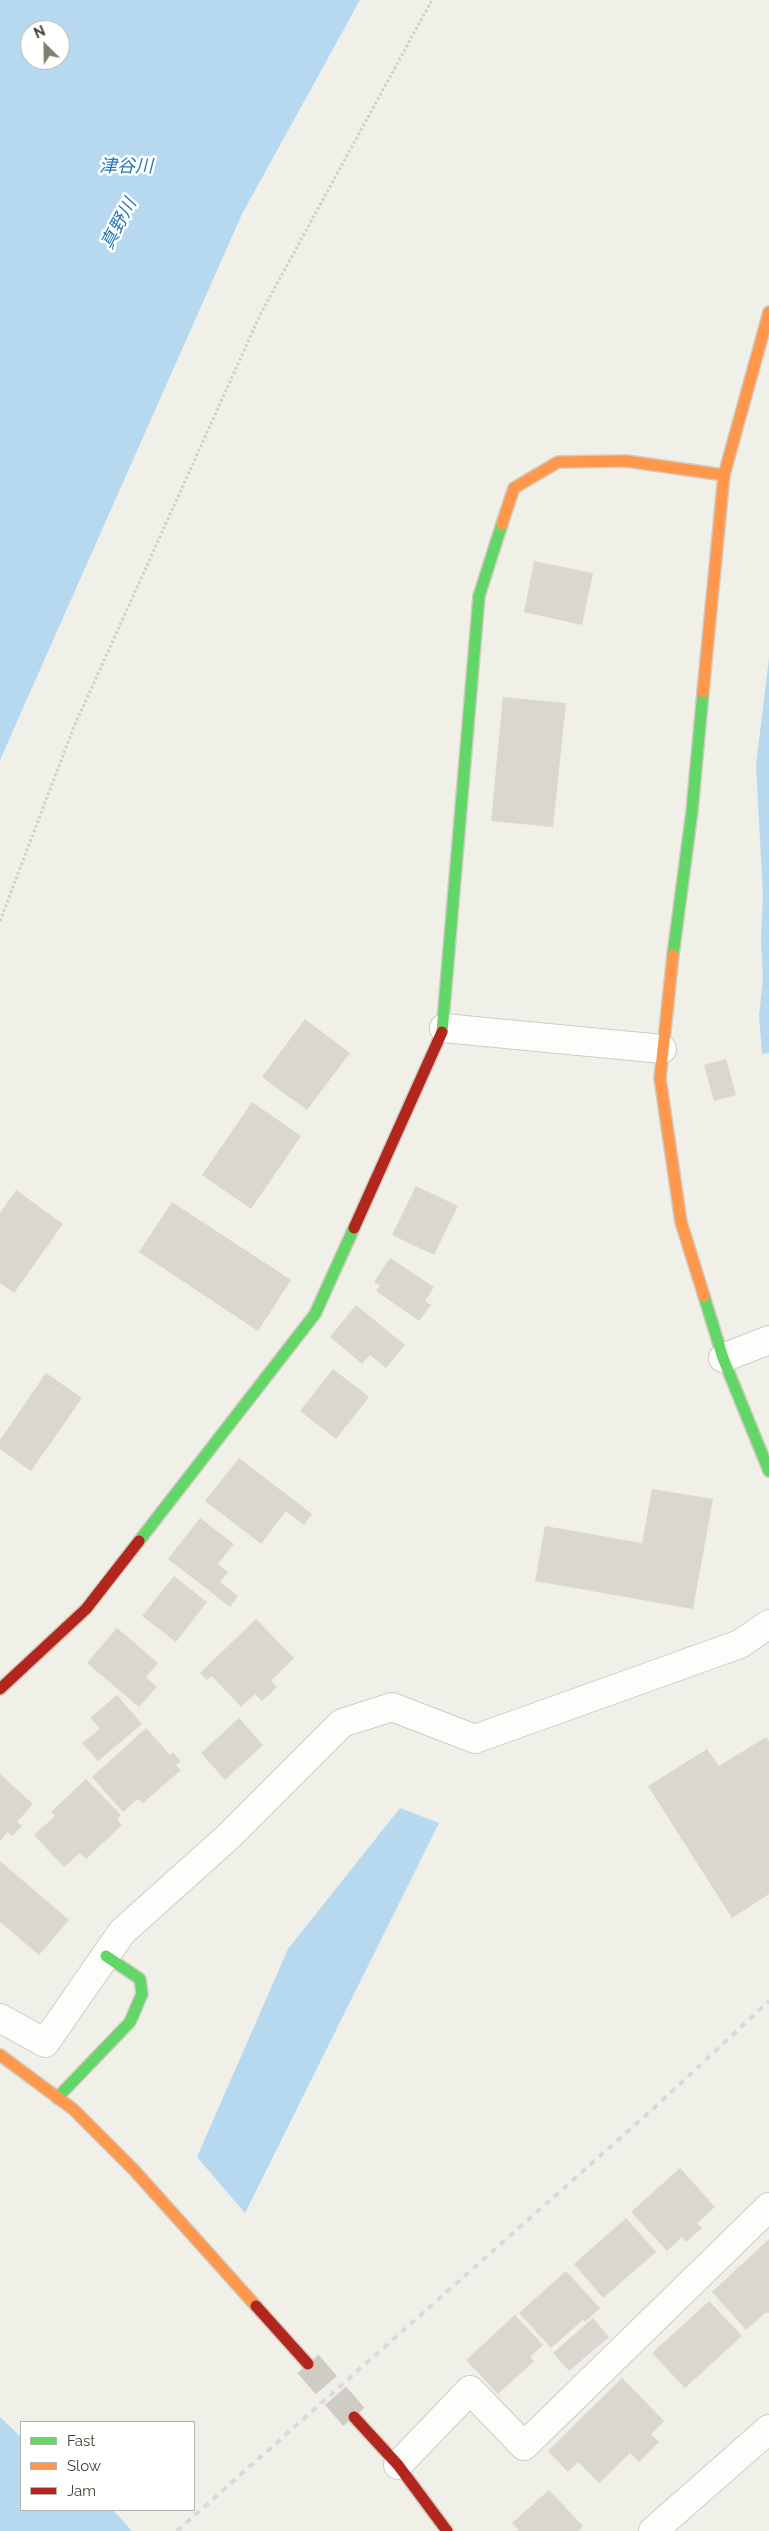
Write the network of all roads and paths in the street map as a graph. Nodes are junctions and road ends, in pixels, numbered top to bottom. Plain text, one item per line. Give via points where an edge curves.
1 (432, 0) edge
2 (769, 312) edge
3 (724, 475) junction
4 (0, 921) edge
5 (444, 1028) junction
6 (662, 1049) junction
7 (769, 1340) edge
8 (722, 1358) junction
9 (769, 1471) edge
10 (769, 1624) edge
11 (0, 1689) edge
12 (106, 1956) junction
13 (0, 2018) edge
14 (0, 2055) edge
15 (57, 2098) junction
16 (769, 2206) edge
17 (308, 2364) tunnel mouth
18 (354, 2417) tunnel mouth
19 (769, 2429) edge
20 (398, 2465) junction
21 (447, 2531) edge
22 (653, 2531) edge

1 - 4 path via 262,313 73,729
2 - 3 street
3 - 5 street via 626,461 558,462 514,488 479,596
3 - 6 street via 692,811
5 - 6 street
5 - 11 street via 315,1314 86,1609
6 - 8 street via 660,1078 681,1222
7 - 8 street
8 - 9 street
10 - 12 street via 740,1644 475,1739 392,1708 342,1723 229,1836 122,1932
12 - 13 street via 45,2043
12 - 15 street via 140,1979 142,1994 130,2022
14 - 15 street
15 - 17 street via 73,2109 134,2170
16 - 20 street via 524,2446 470,2390
18 - 20 street
19 - 22 street
20 - 21 street

